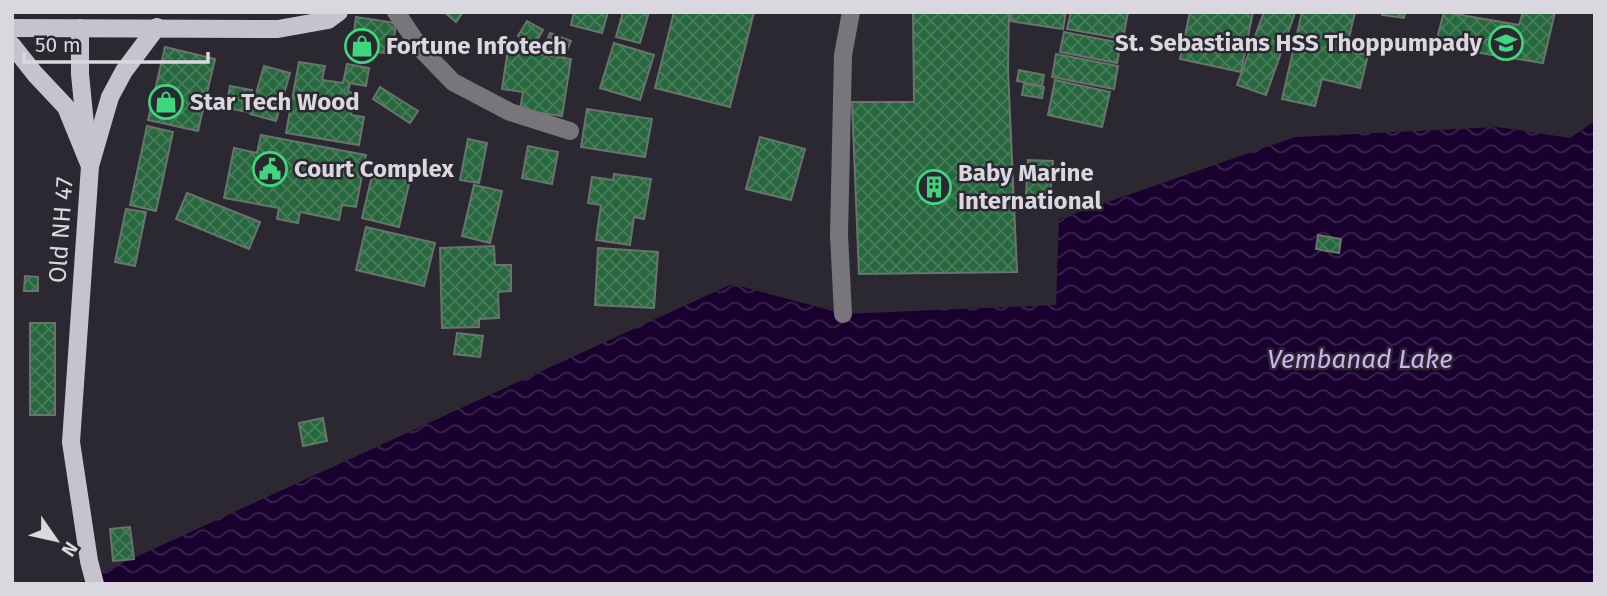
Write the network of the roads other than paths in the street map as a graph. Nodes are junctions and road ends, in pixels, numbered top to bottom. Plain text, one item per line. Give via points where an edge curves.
1 (339, 12) edge
2 (396, 12) edge
3 (851, 12) edge
4 (157, 27) junction
5 (12, 29) edge
6 (80, 29) junction
7 (12, 45) edge
8 (570, 131) dead end
9 (90, 166) junction
10 (844, 314) dead end
11 (95, 584) edge

1 - 4 main road via 328,20 278,29
2 - 8 street via 421,49 453,82 510,112
3 - 10 street via 843,55 839,235
4 - 6 main road
4 - 9 main road via 110,97
5 - 6 main road
6 - 9 main road
7 - 9 main road, Old NH 47 via 66,107
9 - 11 main road, Old NH 47 via 71,442

